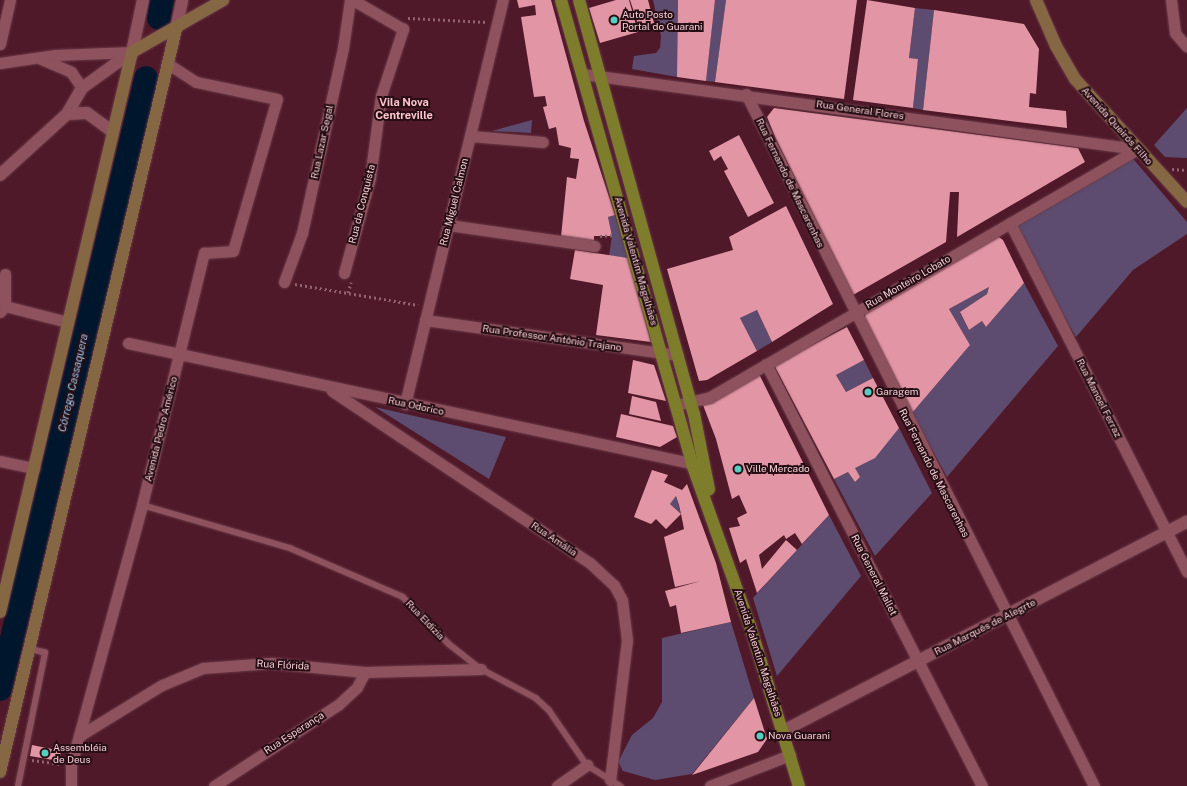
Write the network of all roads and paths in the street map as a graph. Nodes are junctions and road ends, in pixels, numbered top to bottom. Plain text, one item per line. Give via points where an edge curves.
1 (10, 0) edge
2 (143, 0) edge
3 (182, 0) edge
4 (223, 0) edge
5 (351, 0) edge
6 (503, 0) edge
7 (561, 0) edge
8 (579, 0) edge
9 (1036, 0) edge
10 (1171, 0) edge
11 (394, 21) junction
12 (495, 23) junction
13 (176, 29) junction
14 (0, 44) edge
15 (1187, 47) edge
16 (132, 52) junction
17 (41, 59) junction
18 (0, 63) edge
19 (168, 64) junction
20 (583, 74) junction
21 (600, 75) junction
22 (82, 88) junction
23 (746, 94) junction
24 (67, 114) junction
25 (113, 132) junction
26 (470, 136) junction
27 (543, 142) dead end
28 (1137, 149) junction
29 (0, 175) edge
30 (1187, 202) edge
31 (1010, 223) junction
32 (449, 225) junction
33 (628, 232) junction
34 (594, 241) joint
35 (344, 273) dead end
36 (5, 274) dead end
37 (284, 282) joint
38 (429, 307) junction
39 (3, 309) edge
40 (853, 314) junction
41 (425, 320) junction
42 (68, 322) junction
43 (128, 343) dead end
44 (662, 353) junction
45 (180, 354) junction
46 (678, 355) junction
47 (766, 364) junction
48 (325, 386) junction
49 (404, 404) junction
50 (691, 404) junction
51 (676, 406) junction
52 (0, 461) edge
53 (698, 465) junction
54 (34, 468) junction
55 (142, 505) junction
56 (1187, 522) edge
57 (1167, 533) junction
58 (1187, 572) edge
59 (2, 594) edge
60 (0, 612) edge
61 (1007, 616) junction
62 (29, 649) junction
63 (918, 662) junction
64 (481, 669) junction
65 (366, 672) junction
66 (783, 731) junction
67 (79, 736) junction
68 (790, 755) junction
69 (25, 758) junction
70 (71, 765) junction
71 (587, 765) junction
72 (0, 769) edge
73 (610, 780) junction
74 (18, 786) edge
75 (71, 786) edge
76 (214, 786) edge
77 (557, 786) edge
78 (621, 786) edge
79 (710, 786) edge
80 (799, 786) edge
81 (982, 786) edge
82 (1094, 786) edge

1 - 14 street
2 - 16 street
3 - 13 street
4 - 13 main road
5 - 11 street
5 - 37 street, Rua Lazar Segal via 345,42 302,233
6 - 12 street, Rua Miguel Calmon
7 - 20 main road, Avenida Valentim Magalhães
8 - 21 main road, Avenida Valentim Magalhães
9 - 28 main road, Avenida Queirós Filho via 1056,46 1075,78
10 - 15 street via 1175,33
11 - 12 path via 409,18
11 - 35 street, Rua da Conquista via 401,25 403,33 381,96 370,178
12 - 26 street, Rua Miguel Calmon
13 - 16 main road
13 - 19 main road
16 - 17 street via 55,55
16 - 22 street
16 - 25 main road
17 - 18 street
17 - 22 street via 72,72
19 - 45 street, Avenida Pedro Américo via 196,82 277,99 233,251 204,253
19 - 62 main road
20 - 21 street, Rua General Flores
20 - 33 main road, Avenida Valentim Magalhães
21 - 23 street, Rua General Flores
21 - 46 main road, Avenida Valentim Magalhães
22 - 24 street
23 - 28 street, Rua General Flores
23 - 40 street, Rua Fernando de Mascarenhas
24 - 25 street via 87,113
24 - 29 street
25 - 42 main road
26 - 27 street
26 - 32 street, Rua Miguel Calmon
28 - 30 main road, Avenida Queirós Filho
28 - 31 street, Rua Monteiro Lobato
31 - 40 street, Rua Monteiro Lobato
31 - 57 street, Rua Manoel Ferraz
32 - 34 street
32 - 38 street, Rua Miguel Calmon
33 - 34 path
33 - 44 main road, Avenida Valentim Magalhães
36 - 39 street
37 - 38 path
38 - 41 street, Rua Miguel Calmon
39 - 42 street
40 - 47 street, Rua Monteiro Lobato
40 - 61 street, Rua Fernando de Mascarenhas
41 - 44 street, Rua Professor Antônio Trajano
41 - 49 street, Rua Miguel Calmon
42 - 54 main road
43 - 45 street, Rua Odorico
44 - 46 street, Rua Professor Antônio Trajano
44 - 51 main road, Avenida Valentim Magalhães
45 - 48 street, Rua Odorico
45 - 55 street, Avenida Pedro Américo
46 - 50 main road, Avenida Valentim Magalhães
47 - 50 street, Rua Monteiro Lobato
47 - 63 street, Rua General Mallet
48 - 49 street, Rua Odorico
48 - 73 street, Rua Amália via 590,563 614,585 622,600 627,640
49 - 53 street, Rua Odorico
50 - 51 street, Rua Monteiro Lobato
50 - 53 main road, Avenida Valentim Magalhães
51 - 53 main road, Avenida Valentim Magalhães
52 - 54 street
53 - 66 main road, Avenida Valentim Magalhães
54 - 59 main road
55 - 64 lane, Rua Eldizia via 290,548 387,588 403,597 449,644
55 - 67 street, Avenida Pedro Américo
56 - 57 street, Rua Marquês de Alegrte
57 - 58 street, Rua Manoel Ferraz
57 - 61 street, Rua Marquês de Alegrte
59 - 60 main road
61 - 63 street, Rua Marquês de Alegrte
61 - 82 street, Rua Fernando de Mascarenhas
62 - 69 lane via 45,653
62 - 72 main road
63 - 66 street, Rua Marquês de Alegrte
63 - 81 street, Rua General Mallet
64 - 65 street, Rua Flórida
64 - 71 lane, Rua Eldizia via 536,698 549,710
65 - 67 street, Rua Flórida via 272,663 203,668 162,685
65 - 76 street, Rua Esperança via 357,688 338,705
66 - 68 main road, Avenida Valentim Magalhães
67 - 70 street, Avenida Pedro Américo
68 - 79 street
68 - 80 main road, Avenida Valentim Magalhães
69 - 70 path
69 - 74 lane
70 - 75 street, Avenida Pedro Américo
71 - 73 lane, Rua Eldizia
71 - 77 street
73 - 78 lane, Rua Eldizia

